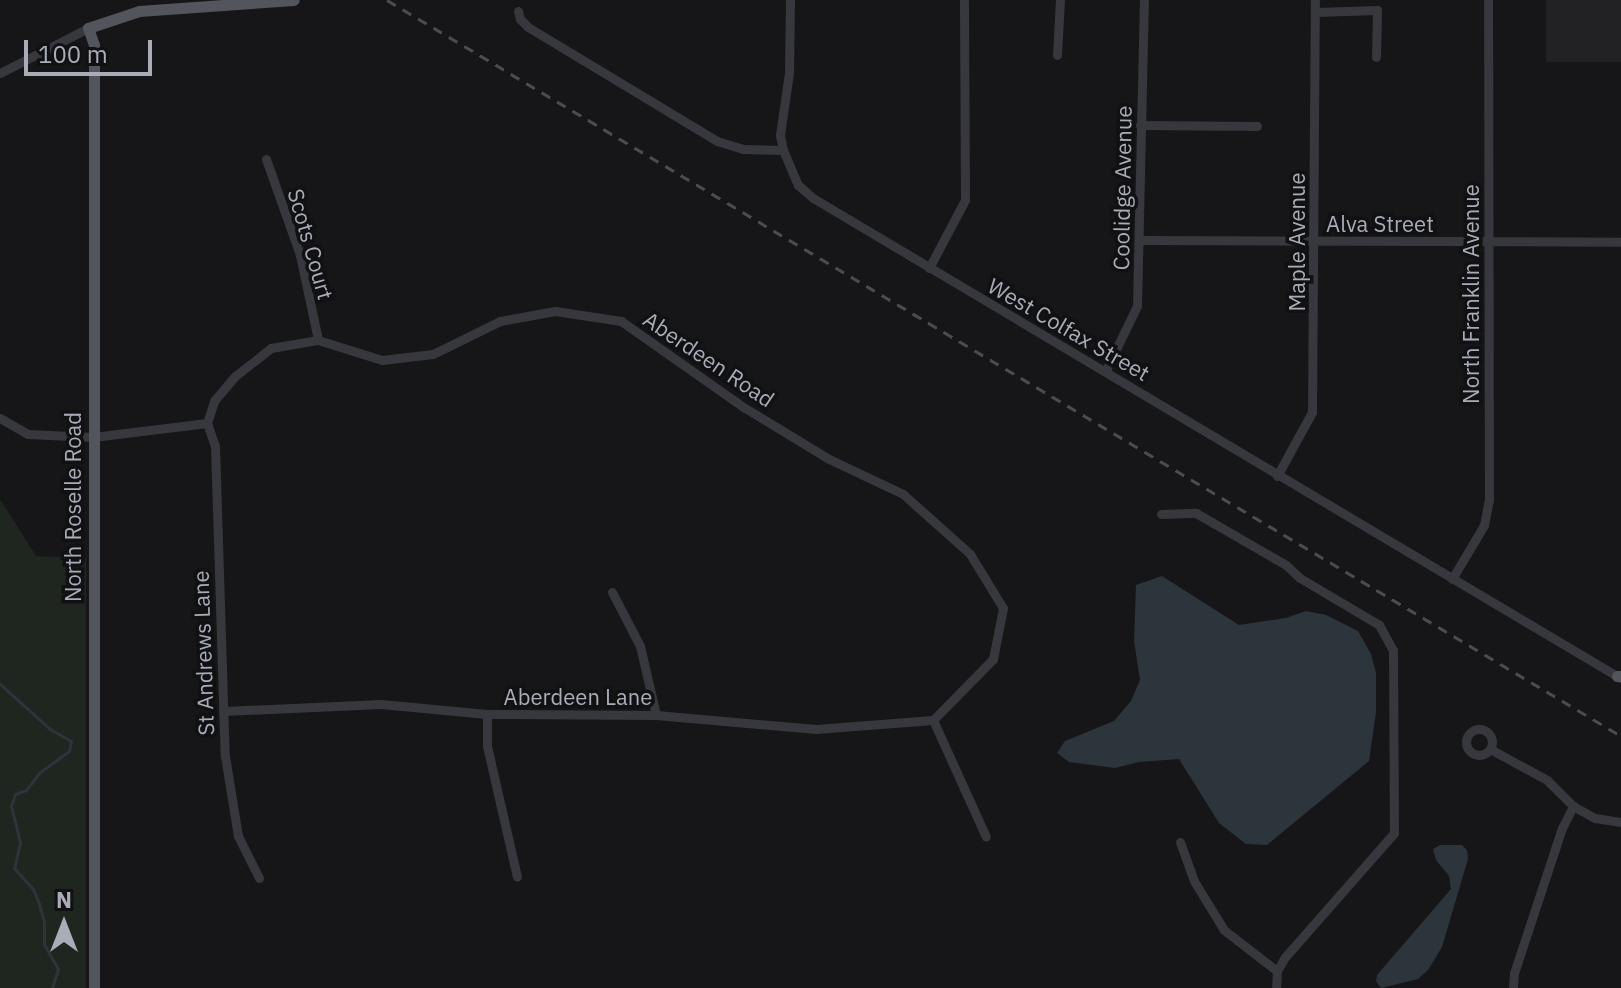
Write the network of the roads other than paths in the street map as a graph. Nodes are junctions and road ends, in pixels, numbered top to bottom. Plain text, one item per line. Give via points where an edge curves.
1 (294, 0) edge
2 (790, 0) edge
3 (964, 0) edge
4 (1060, 0) edge
5 (1144, 0) edge
6 (1315, 0) edge
7 (1488, 0) edge
8 (216, 2) edge
9 (518, 11) dead end
10 (1315, 12) junction
11 (88, 28) junction
12 (1057, 55) dead end
13 (1376, 57) dead end
14 (0, 73) edge
15 (1140, 125) junction
16 (1257, 126) dead end
17 (783, 150) junction
18 (266, 159) dead end
19 (1140, 240) junction
20 (1315, 242) junction
21 (1489, 242) junction
22 (1621, 242) edge
23 (929, 268) junction
24 (318, 340) junction
25 (1106, 370) junction
26 (0, 418) edge
27 (207, 423) junction
28 (93, 437) junction
29 (1277, 476) junction
30 (1161, 514) dead end
31 (1452, 579) junction
32 (612, 592) dead end
33 (1620, 677) edge
34 (223, 711) junction
35 (487, 714) junction
36 (656, 715) junction
37 (933, 720) junction
38 (1490, 749) dead end
39 (1573, 806) junction
40 (1621, 822) edge
41 (986, 837) dead end
42 (1180, 842) dead end
43 (517, 877) dead end
44 (259, 878) dead end
45 (1277, 971) junction
46 (94, 988) edge
47 (1276, 988) edge
48 (1513, 988) edge

1 - 8 main road via 232,7
2 - 17 street via 788,83 780,126
3 - 23 street via 965,200
4 - 12 street
5 - 15 street, Coolidge Avenue
6 - 10 street, Maple Avenue
7 - 21 street, North Franklin Avenue
8 - 11 main road via 139,11
9 - 17 street via 528,27 717,141 743,149
10 - 13 street via 1377,10
10 - 20 street, Maple Avenue
11 - 14 street
11 - 28 main road, North Roselle Road via 94,45
15 - 16 street
15 - 19 street, Coolidge Avenue
17 - 23 street, West Colfax Street via 798,185 813,198
18 - 24 street, Scots Court via 300,255
19 - 20 street, Alva Street
19 - 25 street, Coolidge Avenue via 1137,306
20 - 21 street, Alva Street
20 - 29 street, Maple Avenue via 1312,412
21 - 22 street, Alva Street
21 - 31 street, North Franklin Avenue via 1489,500 1484,525
23 - 25 street, West Colfax Street
24 - 27 street, Aberdeen Road via 271,348 234,377 214,401
24 - 37 street, Aberdeen Road via 382,360 433,354 500,321 555,311 621,321 757,415 829,459 903,494 970,554 1003,608 993,659
25 - 29 street, West Colfax Street
26 - 28 street via 28,434
27 - 28 street
27 - 34 street, St Andrews Lane via 215,446
28 - 46 main road, North Roselle Road
29 - 31 street, West Colfax Street
30 - 45 street via 1196,513 1286,565 1379,625 1393,650 1394,833
31 - 33 street, West Colfax Street
32 - 36 street via 640,646
34 - 35 street, Aberdeen Lane via 381,704
34 - 44 street, St Andrews Lane via 235,825
35 - 36 street, Aberdeen Lane
35 - 43 street via 487,746
36 - 37 street, Aberdeen Lane via 816,729
37 - 41 street
38 - 39 street via 1547,780
39 - 40 street via 1595,818
39 - 48 street
42 - 45 street via 1194,881 1224,930
45 - 47 street

